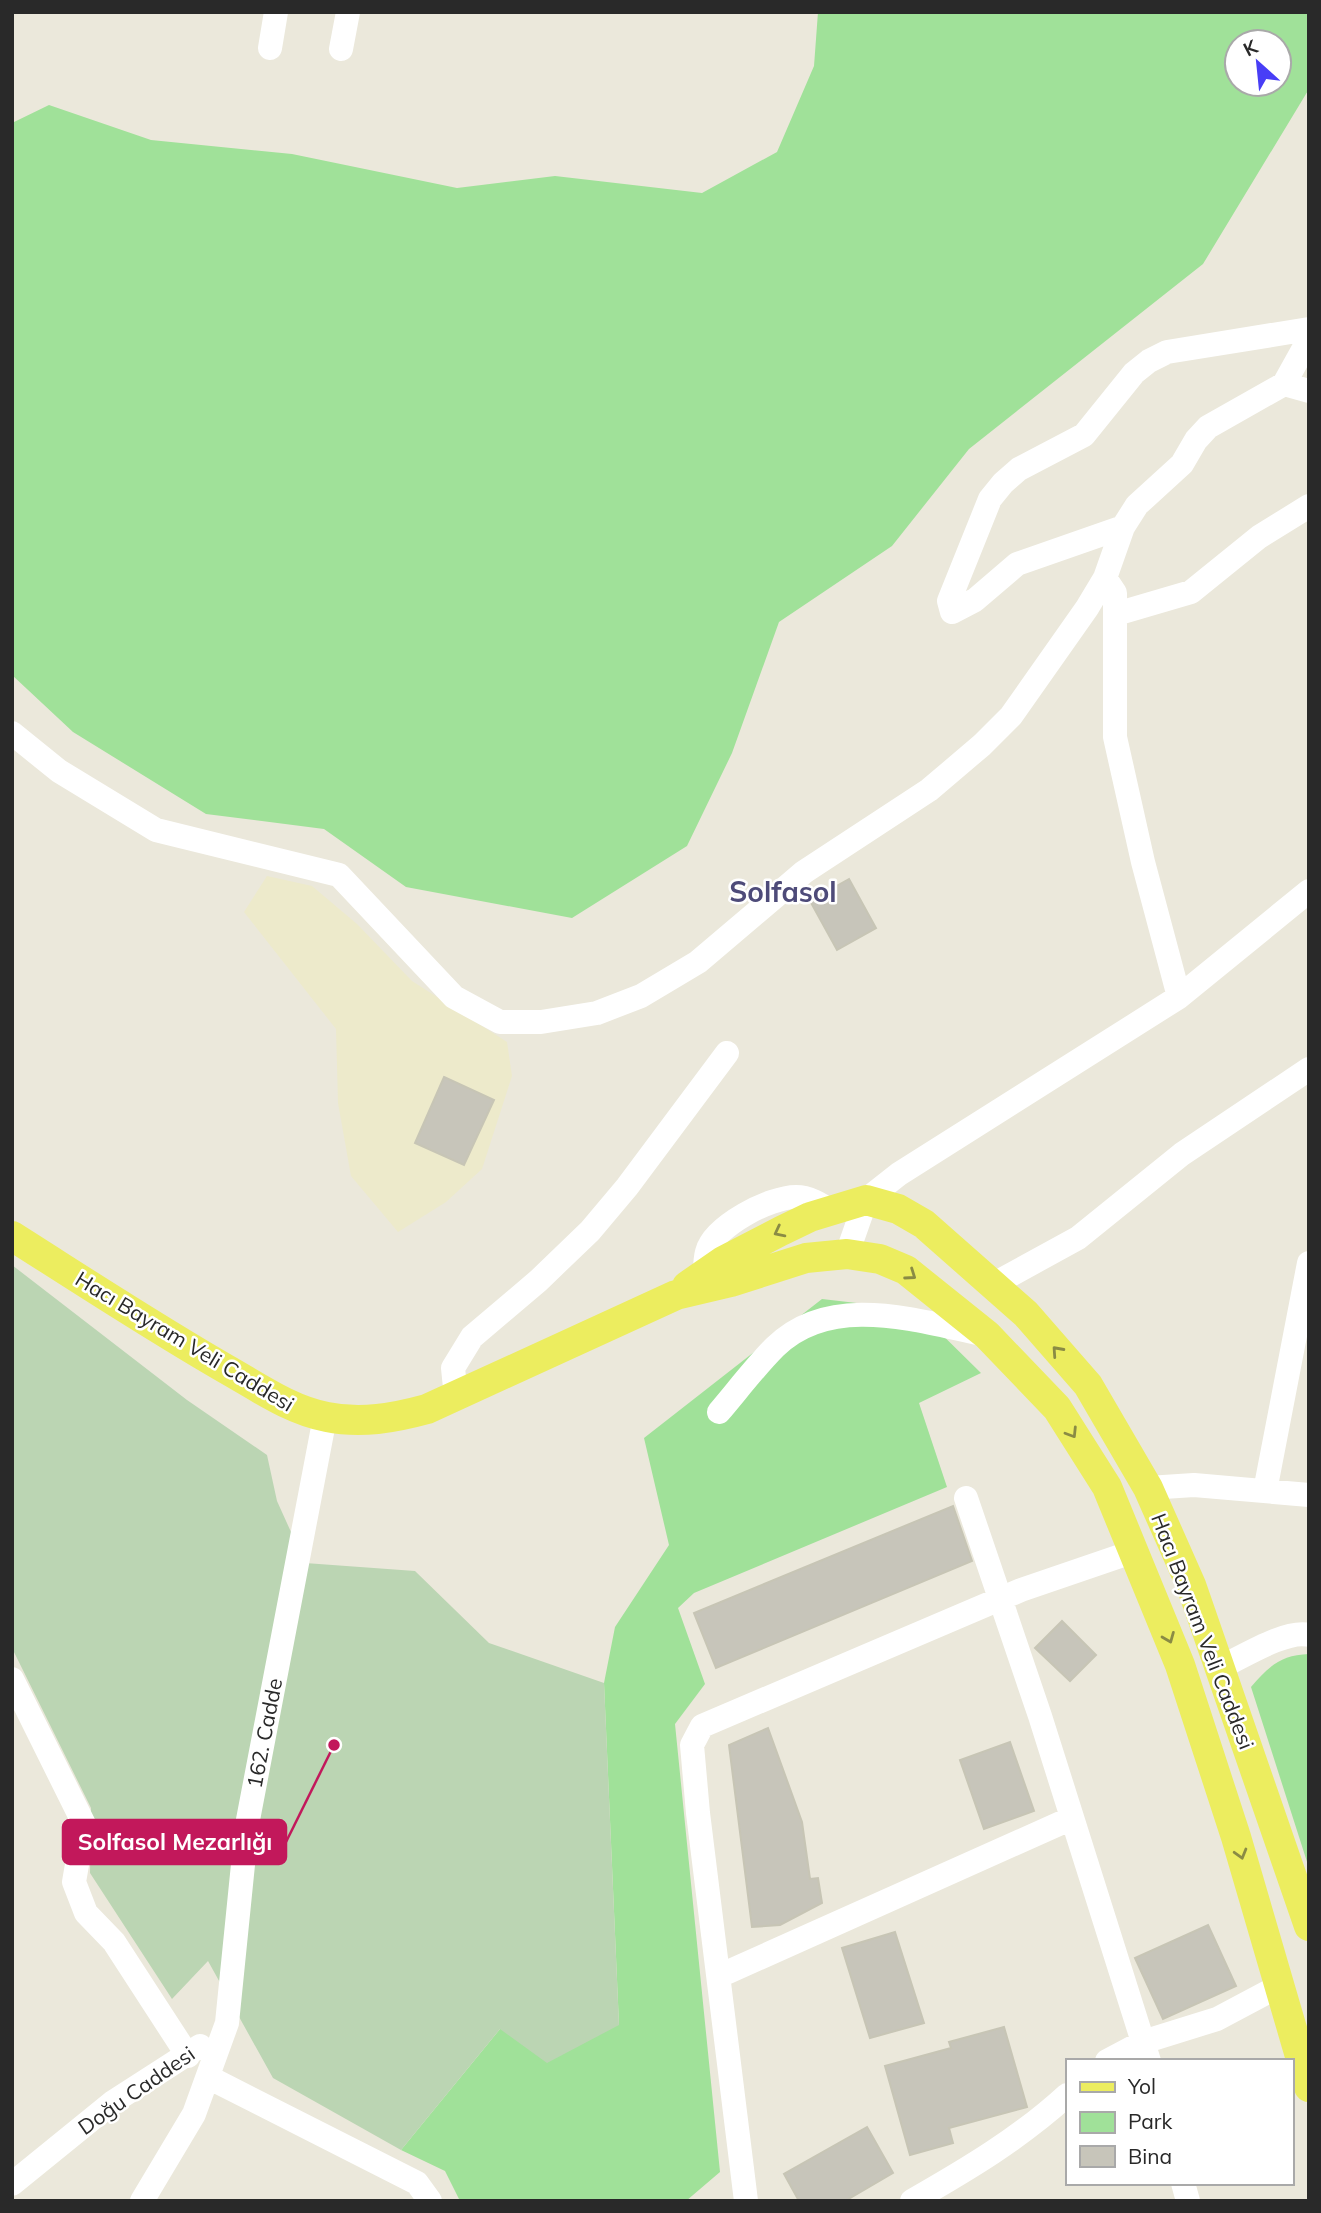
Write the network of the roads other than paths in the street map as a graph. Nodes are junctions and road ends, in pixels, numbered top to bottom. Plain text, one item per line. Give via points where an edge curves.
1 (276, 12) edge
2 (348, 12) edge
3 (270, 48) dead end
4 (341, 49) dead end
5 (1309, 329) edge
6 (1309, 339) edge
7 (1284, 384) junction
8 (1309, 391) edge
9 (1303, 517) edge
10 (1123, 527) junction
11 (1105, 578) junction
12 (1116, 614) junction
13 (12, 733) edge
14 (1309, 891) edge
15 (1179, 997) junction
16 (727, 1053) dead end
17 (1309, 1069) edge
18 (866, 1200) junction
19 (12, 1236) edge
20 (847, 1254) junction
21 (1309, 1263) edge
22 (994, 1284) junction
23 (676, 1295) junction
24 (987, 1335) junction
25 (456, 1397) junction
26 (719, 1412) dead end
27 (325, 1417) junction
28 (1148, 1488) junction
29 (1265, 1491) junction
30 (1309, 1495) edge
31 (965, 1498) dead end
32 (1135, 1551) junction
33 (998, 1600) junction
34 (1309, 1635) edge
35 (1219, 1668) junction
36 (12, 1679) edge
37 (1072, 1818) junction
38 (1309, 1926) edge
39 (719, 1976) junction
40 (1279, 1986) junction
41 (227, 2023) junction
42 (1146, 2051) edge
43 (188, 2056) junction
44 (1115, 2059) edge
45 (208, 2077) junction
46 (1309, 2087) edge
47 (1066, 2096) edge
48 (12, 2184) edge
49 (142, 2201) edge
50 (430, 2201) edge
51 (746, 2201) edge
52 (912, 2201) edge

1 - 3 street
2 - 4 street
5 - 10 street via 1167,352 1134,373 1084,435 1019,469 990,499 949,601 952,612 975,600 1017,564
6 - 7 street
7 - 8 street
7 - 10 street via 1208,427 1182,464 1137,505
9 - 12 street via 1259,537 1191,592
10 - 11 street
11 - 12 street via 1115,593
11 - 13 street via 1011,716 937,784 804,872 698,961 641,996 597,1013 541,1023 500,1022 454,997 340,875 156,830 59,771
12 - 15 street via 1115,737
14 - 15 street
15 - 18 street via 931,1151
16 - 25 street via 590,1231 472,1337 453,1368
17 - 22 street via 1182,1154 1078,1238
18 - 20 street
18 - 22 main road, Hacı Bayram Veli Caddesi via 924,1223
18 - 23 main road via 781,1231
19 - 27 main road, Hacı Bayram Veli Caddesi via 174,1339 278,1399
20 - 23 main road via 806,1258
20 -> 24 main road via 880,1259 906,1270
21 - 29 street
28 -> 22 main road, Hacı Bayram Veli Caddesi via 1088,1385
23 - 25 main road, Hacı Bayram Veli Caddesi
24 - 26 street via 879,1314 823,1316 777,1345
24 -> 32 main road via 1057,1408 1107,1488
25 - 27 main road, Hacı Bayram Veli Caddesi via 394,1418
27 - 41 street, 162. Cadde via 247,1825
28 - 29 street via 1194,1485
28 - 35 main road, Hacı Bayram Veli Caddesi via 1191,1586
29 - 30 street
31 - 33 street
32 - 33 street
32 -> 40 main road via 1180,1665
33 - 37 street
33 - 39 street via 702,1726 692,1745
34 - 35 street via 1277,1640
35 - 38 main road, Hacı Bayram Veli Caddesi
36 - 43 street via 84,1824 74,1882 86,1913 114,1942
37 - 39 street
37 - 42 street
39 - 51 street
40 - 42 street
40 - 46 main road
41 - 43 street, Doğu Caddesi
41 - 45 street, 162. Cadde
42 - 44 street
43 - 48 street, Doğu Caddesi via 113,2102
45 - 49 street, 162. Cadde via 194,2114
45 - 50 street via 416,2183
47 - 52 street via 982,2161

